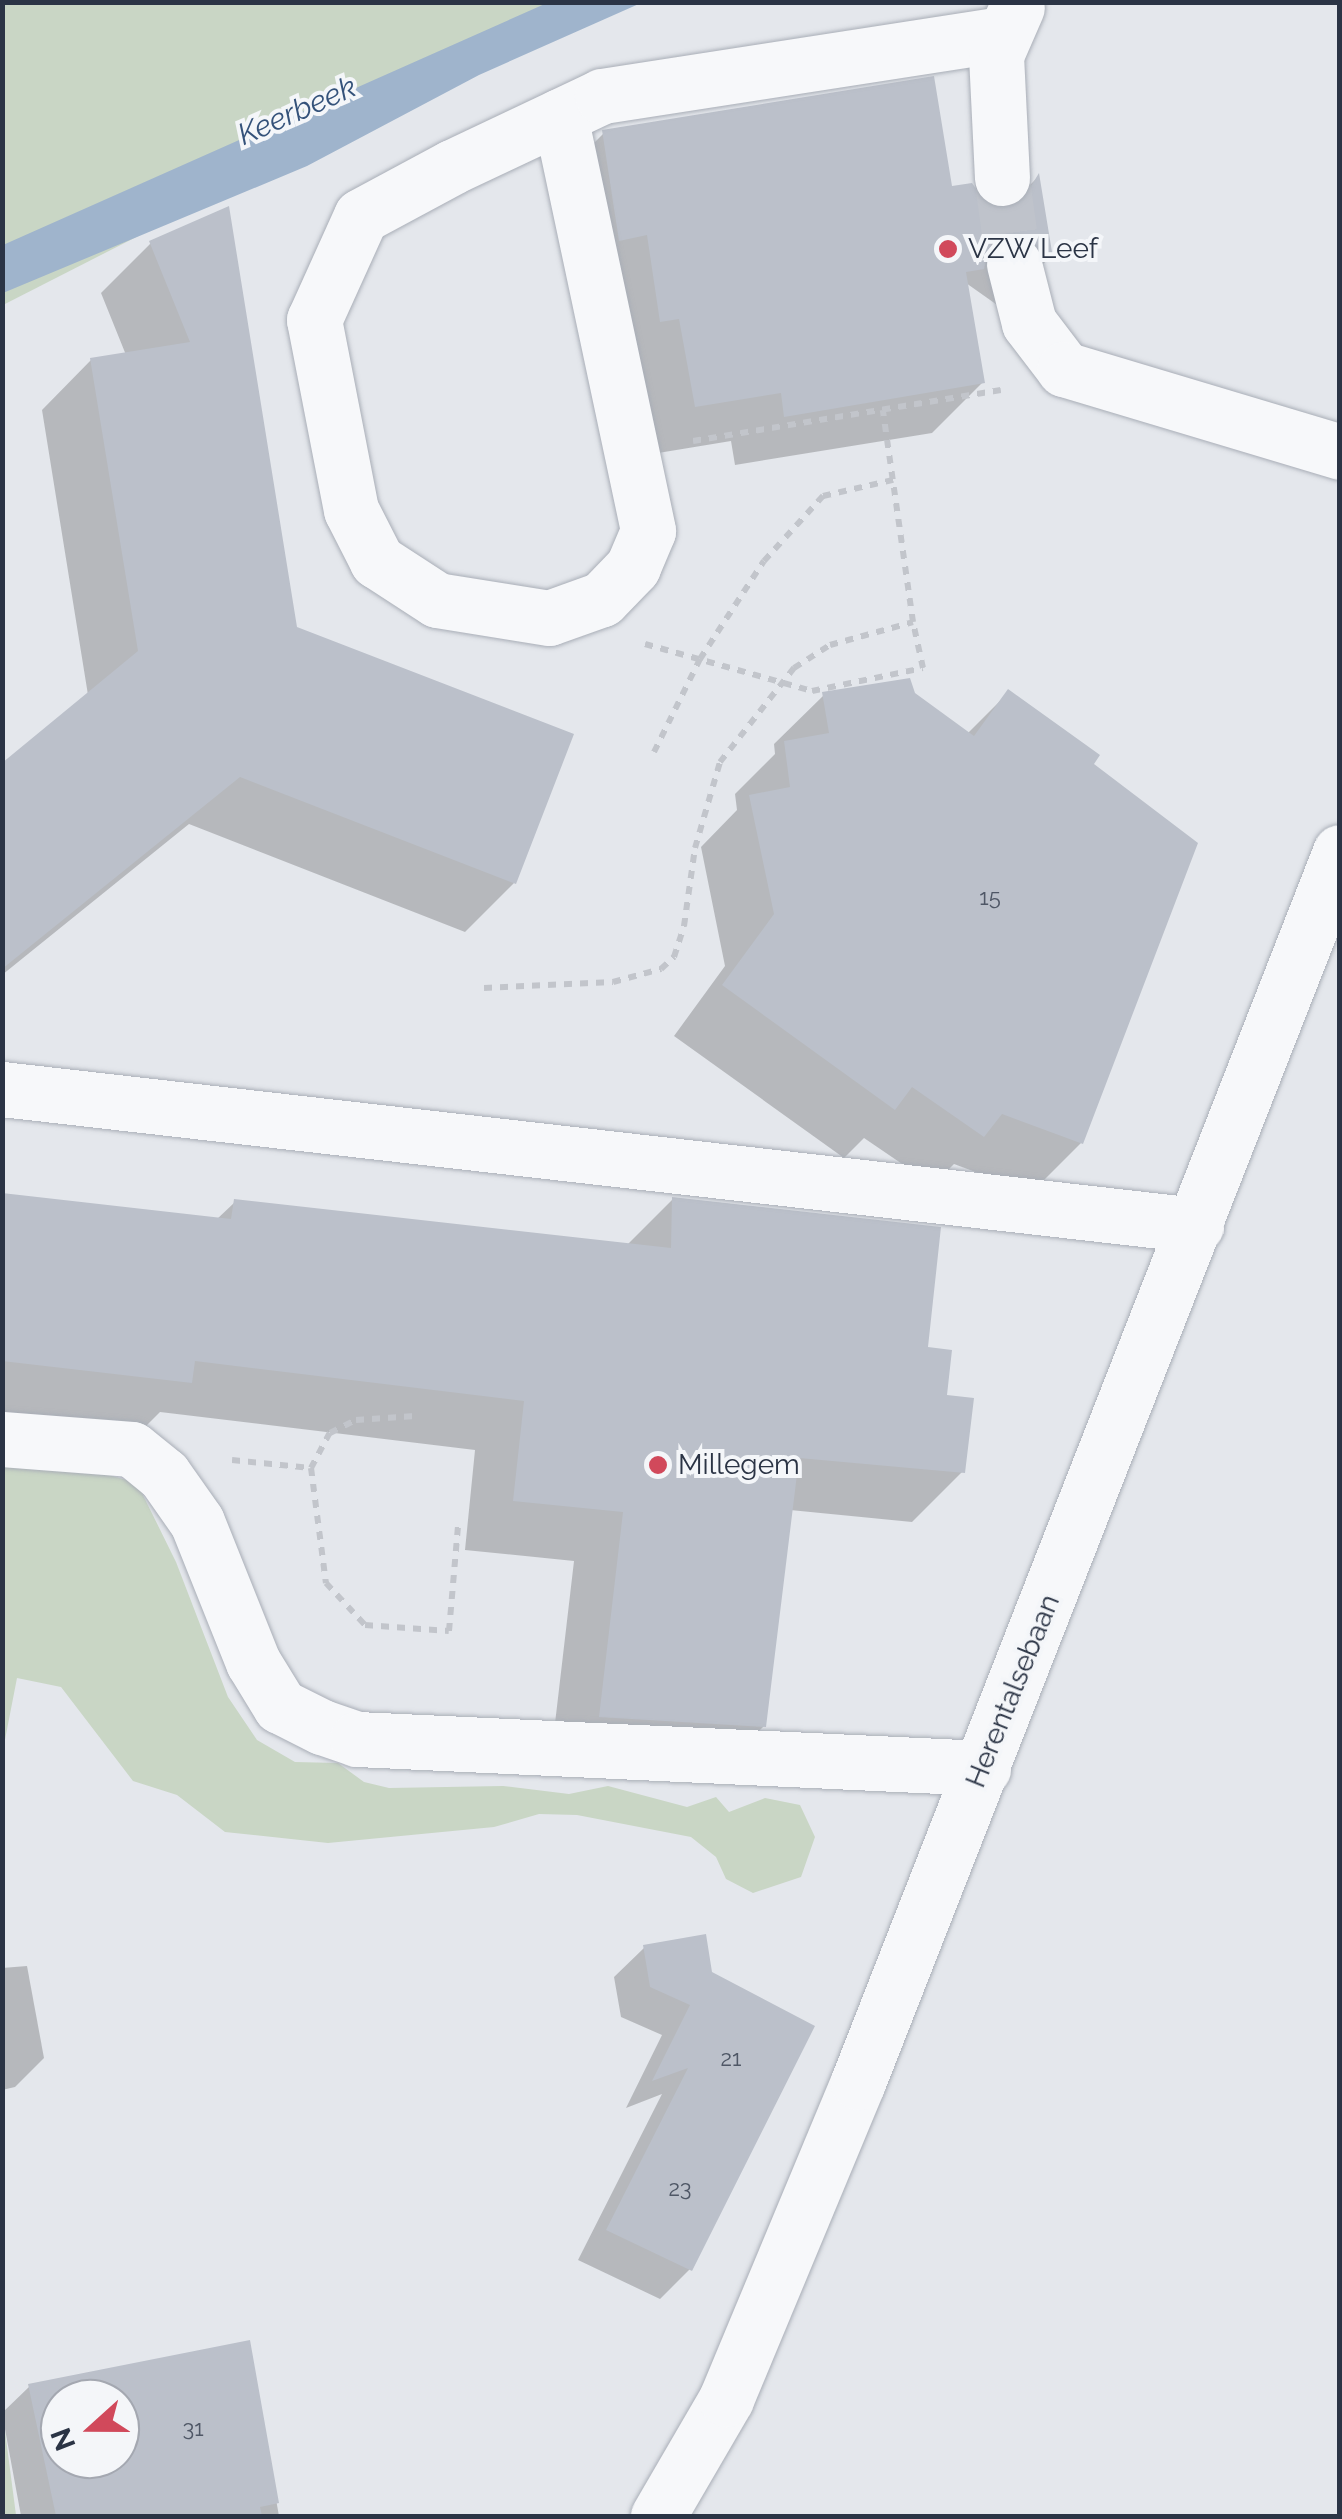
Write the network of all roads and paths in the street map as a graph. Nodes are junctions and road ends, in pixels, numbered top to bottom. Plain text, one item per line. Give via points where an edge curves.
1 (1012, 18) edge
2 (560, 116) junction
3 (1002, 178) tunnel mouth
4 (1014, 264) tunnel mouth
5 (1064, 369) junction
6 (882, 410) junction
7 (631, 451) junction
8 (1340, 452) edge
9 (894, 480) junction
10 (549, 618) junction
11 (913, 622) junction
12 (700, 659) junction
13 (784, 682) junction
14 (654, 752) dead end
15 (1340, 852) edge
16 (484, 988) dead end
17 (2, 1089) edge
18 (1196, 1225) junction
19 (415, 1416) dead end
20 (2, 1439) edge
21 (132, 1449) junction
22 (311, 1468) junction
23 (458, 1525) dead end
24 (983, 1768) junction
25 (658, 2516) edge

1 - 2 street via 602,96
1 - 3 street via 996,55
2 - 7 street
2 - 10 street via 361,216 314,320 352,510 378,561 437,600
4 - 5 street via 1029,323
5 - 6 path via 1009,389
5 - 8 street
6 - 7 path
6 - 9 path
7 - 10 street via 648,531 633,567 602,600
9 - 11 path
9 - 12 path via 823,496 764,561
10 - 12 path
11 - 13 path via 830,645
11 - 13 path via 923,668 812,691
12 - 13 path
12 - 14 path
13 - 16 path via 720,762 674,957 662,969 613,982
15 - 18 street, Herentalsebaan
17 - 18 street
18 - 24 street, Herentalsebaan
19 - 22 path via 343,1426 330,1433
20 - 21 street
21 - 22 path
21 - 24 street via 164,1475 197,1522 253,1662 280,1706 322,1727 358,1738
22 - 23 path via 326,1582 365,1625 449,1631
24 - 25 street, Herentalsebaan via 726,2399

